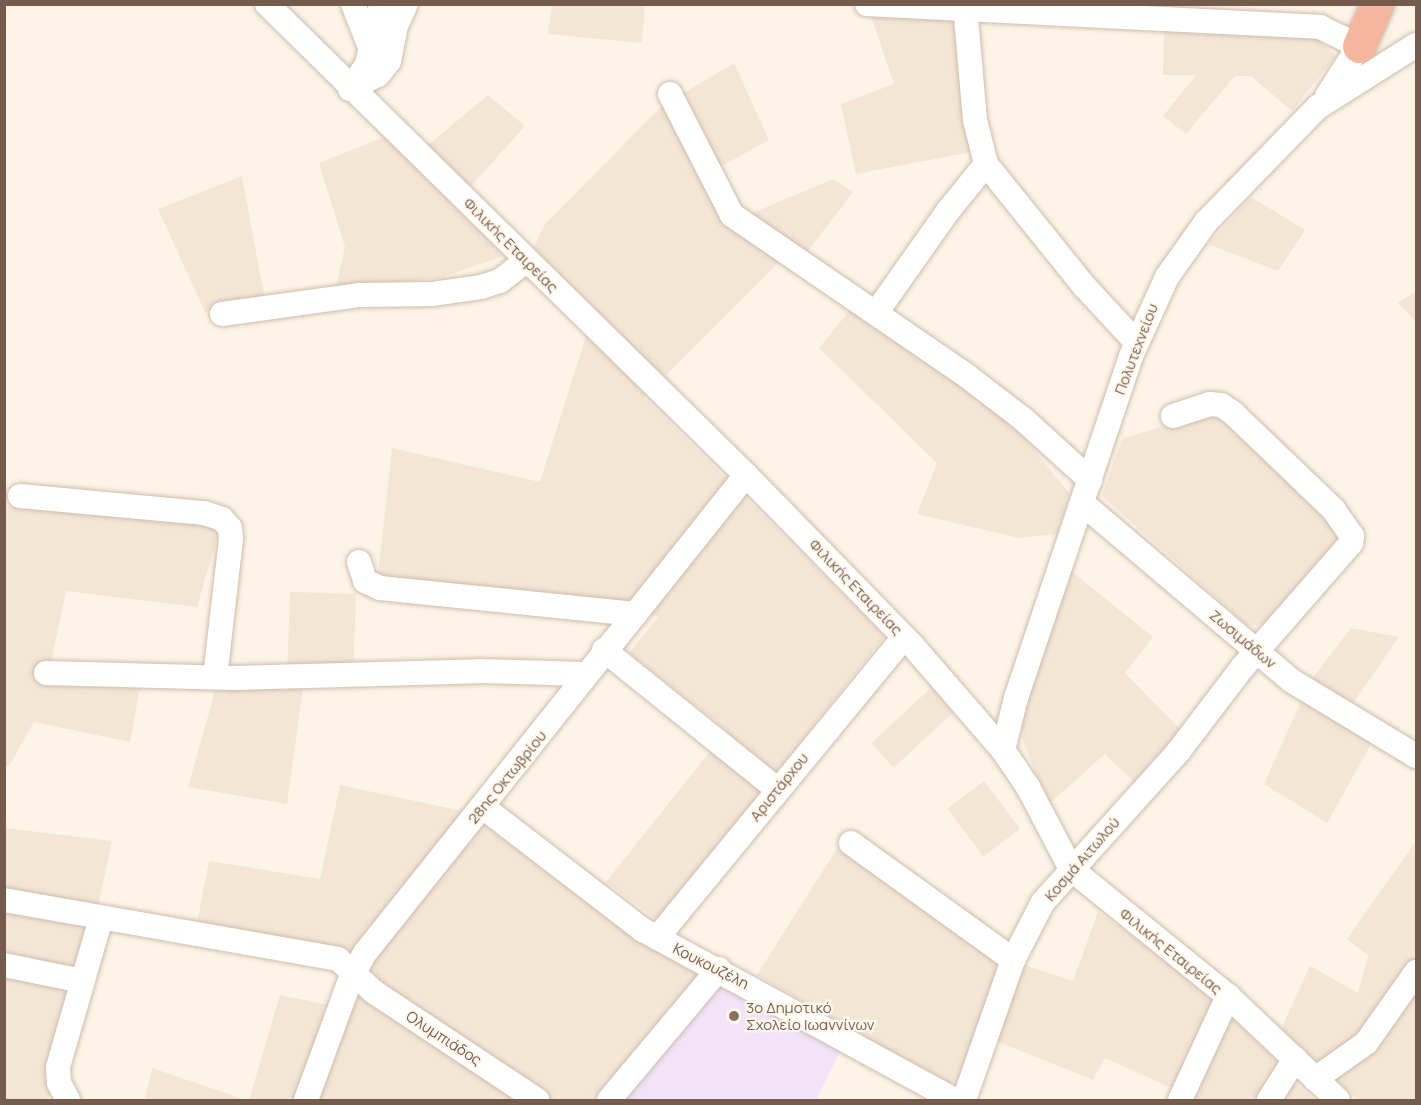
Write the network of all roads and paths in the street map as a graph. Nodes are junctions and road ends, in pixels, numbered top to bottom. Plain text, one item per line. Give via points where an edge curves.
1 (267, 4) edge
2 (353, 4) edge
3 (381, 4) edge
4 (406, 4) edge
5 (867, 4) edge
6 (1377, 4) edge
7 (965, 6) junction
8 (1416, 45) edge
9 (1359, 46) junction
10 (370, 49) junction
11 (350, 89) junction
12 (670, 94) dead end
13 (1318, 107) junction
14 (986, 164) junction
15 (526, 261) junction
16 (876, 313) junction
17 (222, 314) dead end
18 (1136, 342) junction
19 (1173, 416) dead end
20 (746, 475) junction
21 (1090, 480) junction
22 (20, 496) dead end
23 (1082, 503) junction
24 (359, 562) dead end
25 (636, 614) junction
26 (904, 637) junction
27 (604, 650) junction
28 (1257, 651) junction
29 (46, 673) dead end
30 (584, 674) junction
31 (215, 677) junction
32 (1003, 750) junction
33 (1416, 756) edge
34 (777, 789) junction
35 (483, 807) junction
36 (851, 843) dead end
37 (1071, 869) junction
38 (4, 900) edge
39 (101, 918) junction
40 (657, 938) junction
41 (1013, 960) junction
42 (4, 965) edge
43 (719, 969) junction
44 (355, 971) junction
45 (1416, 972) edge
46 (82, 981) junction
47 (1228, 996) junction
48 (1295, 1059) junction
49 (1315, 1079) junction
50 (524, 1096) edge
51 (68, 1101) edge
52 (306, 1101) edge
53 (609, 1101) edge
54 (956, 1101) edge
55 (964, 1101) edge
56 (1180, 1101) edge
57 (1269, 1101) edge
58 (1338, 1101) edge

1 - 11 street, Φιλικής Εταιρείας
2 - 10 street
3 - 10 street
4 - 11 street via 389,61 378,75
5 - 7 street
6 - 9 highway
7 - 9 street via 1055,15 1295,24 1338,33
7 - 14 street via 975,120
8 - 13 street, Πολυτεχνείου
9 - 13 street via 1346,71
10 - 11 street via 367,64
11 - 15 street, Φιλικής Εταιρείας
12 - 16 street via 732,215
13 - 18 street, Πολυτεχνείου via 1191,241 1158,292
14 - 16 street via 948,210
14 - 18 street via 1085,287
15 - 17 street via 500,281 481,287 446,293 340,297
15 - 20 street, Φιλικής Εταιρείας
16 - 21 street via 1023,419
18 - 21 street, Πολυτεχνείου
19 - 28 street, Κοσμά Αιτωλού via 1210,404 1221,405 1335,510 1352,536 1349,549
20 - 25 street, 28ης Οκτωβρίου
20 - 26 street, Φιλικής Εταιρείας
21 - 23 street, Πολυτεχνείου
22 - 31 street via 204,513 222,519 230,528 231,539
23 - 28 street, Ζωσιμάδων
23 - 32 street, Πολυτεχνείου via 1016,698
24 - 25 street via 365,581 380,588
25 - 27 street, 28ης Οκτωβρίου
26 - 32 street, Φιλικής Εταιρείας
26 - 34 street, Αριστάρχου
27 - 30 street, 28ης Οκτωβρίου
27 - 34 street
28 - 33 street, Ζωσιμάδων via 1292,681
28 - 37 street, Κοσμά Αιτωλού via 1178,752
29 - 31 street
30 - 31 street via 480,671 313,678
30 - 35 street, 28ης Οκτωβρίου
32 - 37 street, Φιλικής Εταιρείας via 1028,787
34 - 40 street, Αριστάρχου
35 - 40 street, Κουκουζέλη
35 - 44 street, 28ης Οκτωβρίου
36 - 41 street
37 - 41 street, Κοσμά Αιτωλού via 1036,913
37 - 47 street, Φιλικής Εταιρείας
38 - 39 street
39 - 44 street via 331,958
39 - 46 street
40 - 43 street, Κουκουζέλη
41 - 55 street, Κοσμά Αιτωλού
42 - 46 street
43 - 53 street
43 - 54 street, Κουκουζέλη
44 - 50 street, Ολυμπιάδος via 374,992
44 - 52 street, 28ης Οκτωβρίου
45 - 49 street via 1366,1044
46 - 51 street via 58,1067 59,1083
47 - 48 street, Φιλικής Εταιρείας
47 - 56 street
48 - 49 street, Φιλικής Εταιρείας
48 - 57 street
49 - 58 street, Φιλικής Εταιρείας

